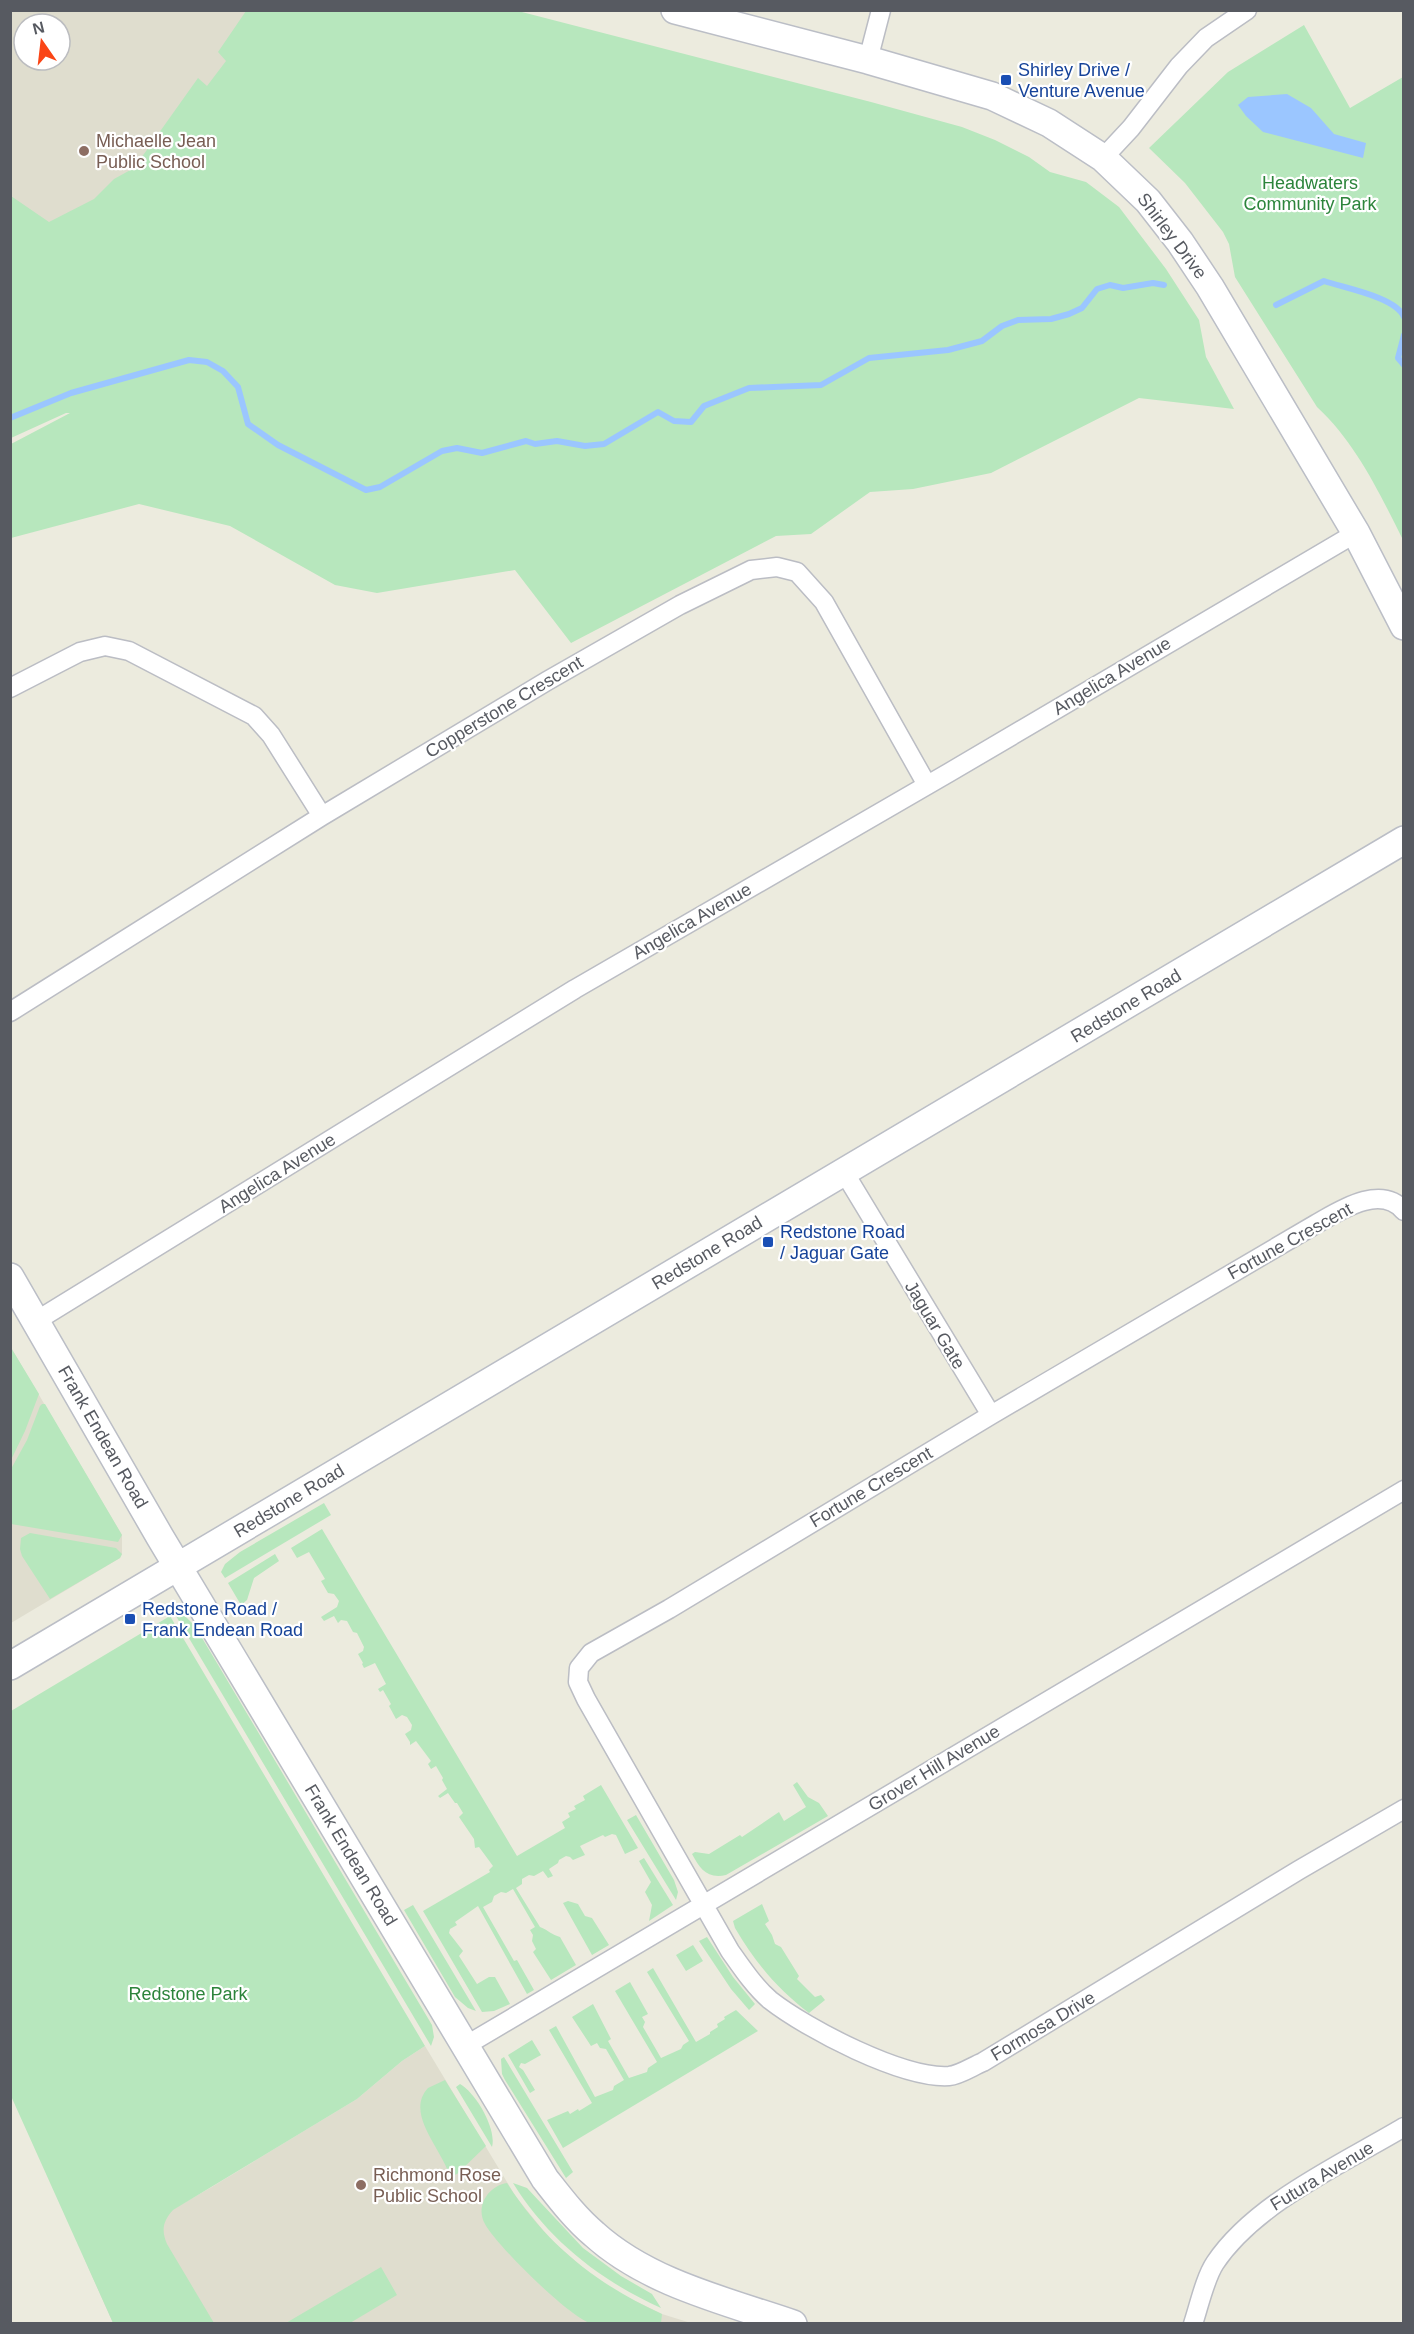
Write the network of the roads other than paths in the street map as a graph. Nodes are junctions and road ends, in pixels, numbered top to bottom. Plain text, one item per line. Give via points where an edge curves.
1 (675, 10) edge
2 (881, 10) edge
3 (1247, 10) edge
4 (868, 60) junction
5 (1103, 158) junction
6 (1356, 533) junction
7 (1404, 626) edge
8 (10, 688) edge
9 (927, 785) junction
10 (322, 816) junction
11 (1404, 840) edge
12 (10, 1012) edge
13 (844, 1172) junction
14 (1404, 1211) edge
15 (10, 1277) edge
16 (36, 1321) junction
17 (991, 1415) junction
18 (1404, 1490) edge
19 (178, 1566) junction
20 (10, 1666) edge
21 (1404, 1809) edge
22 (704, 1904) junction
23 (465, 2046) junction
24 (1404, 2127) edge
25 (793, 2324) edge
26 (1193, 2324) edge

1 - 4 street, Shirley Drive
2 - 4 street
3 - 5 street via 1185,59
4 - 5 street, Shirley Drive via 1021,108
5 - 6 street, Shirley Drive via 1148,201 1180,242
6 - 7 street, Shirley Drive
6 - 9 street, Angelica Avenue
8 - 10 street via 80,652 105,646 129,651 254,716 271,735
9 - 10 street, Copperstone Crescent via 824,602 797,572 777,567 752,570 680,605
9 - 16 street, Angelica Avenue via 575,989
10 - 12 street, Copperstone Crescent
11 - 13 street, Redstone Road
13 - 17 street, Jaguar Gate
13 - 19 street, Redstone Road
14 - 17 street, Fortune Crescent via 1399,1205 1382,1200 1362,1201 1345,1208
15 - 16 street, Frank Endean Road
16 - 19 street, Frank Endean Road
17 - 22 street, Fortune Crescent via 591,1653 579,1668 578,1682 586,1699
18 - 22 street, Grover Hill Avenue
19 - 20 street, Redstone Road
19 - 23 street, Frank Endean Road
21 - 22 street, Formosa Drive via 983,2062 951,2076 921,2073 840,2043 806,2025 770,1999 746,1974
22 - 23 street, Grover Hill Avenue
23 - 25 street, Frank Endean Road via 545,2179 595,2235 626,2258 694,2291
24 - 26 street, Futura Avenue via 1269,2207 1214,2265

